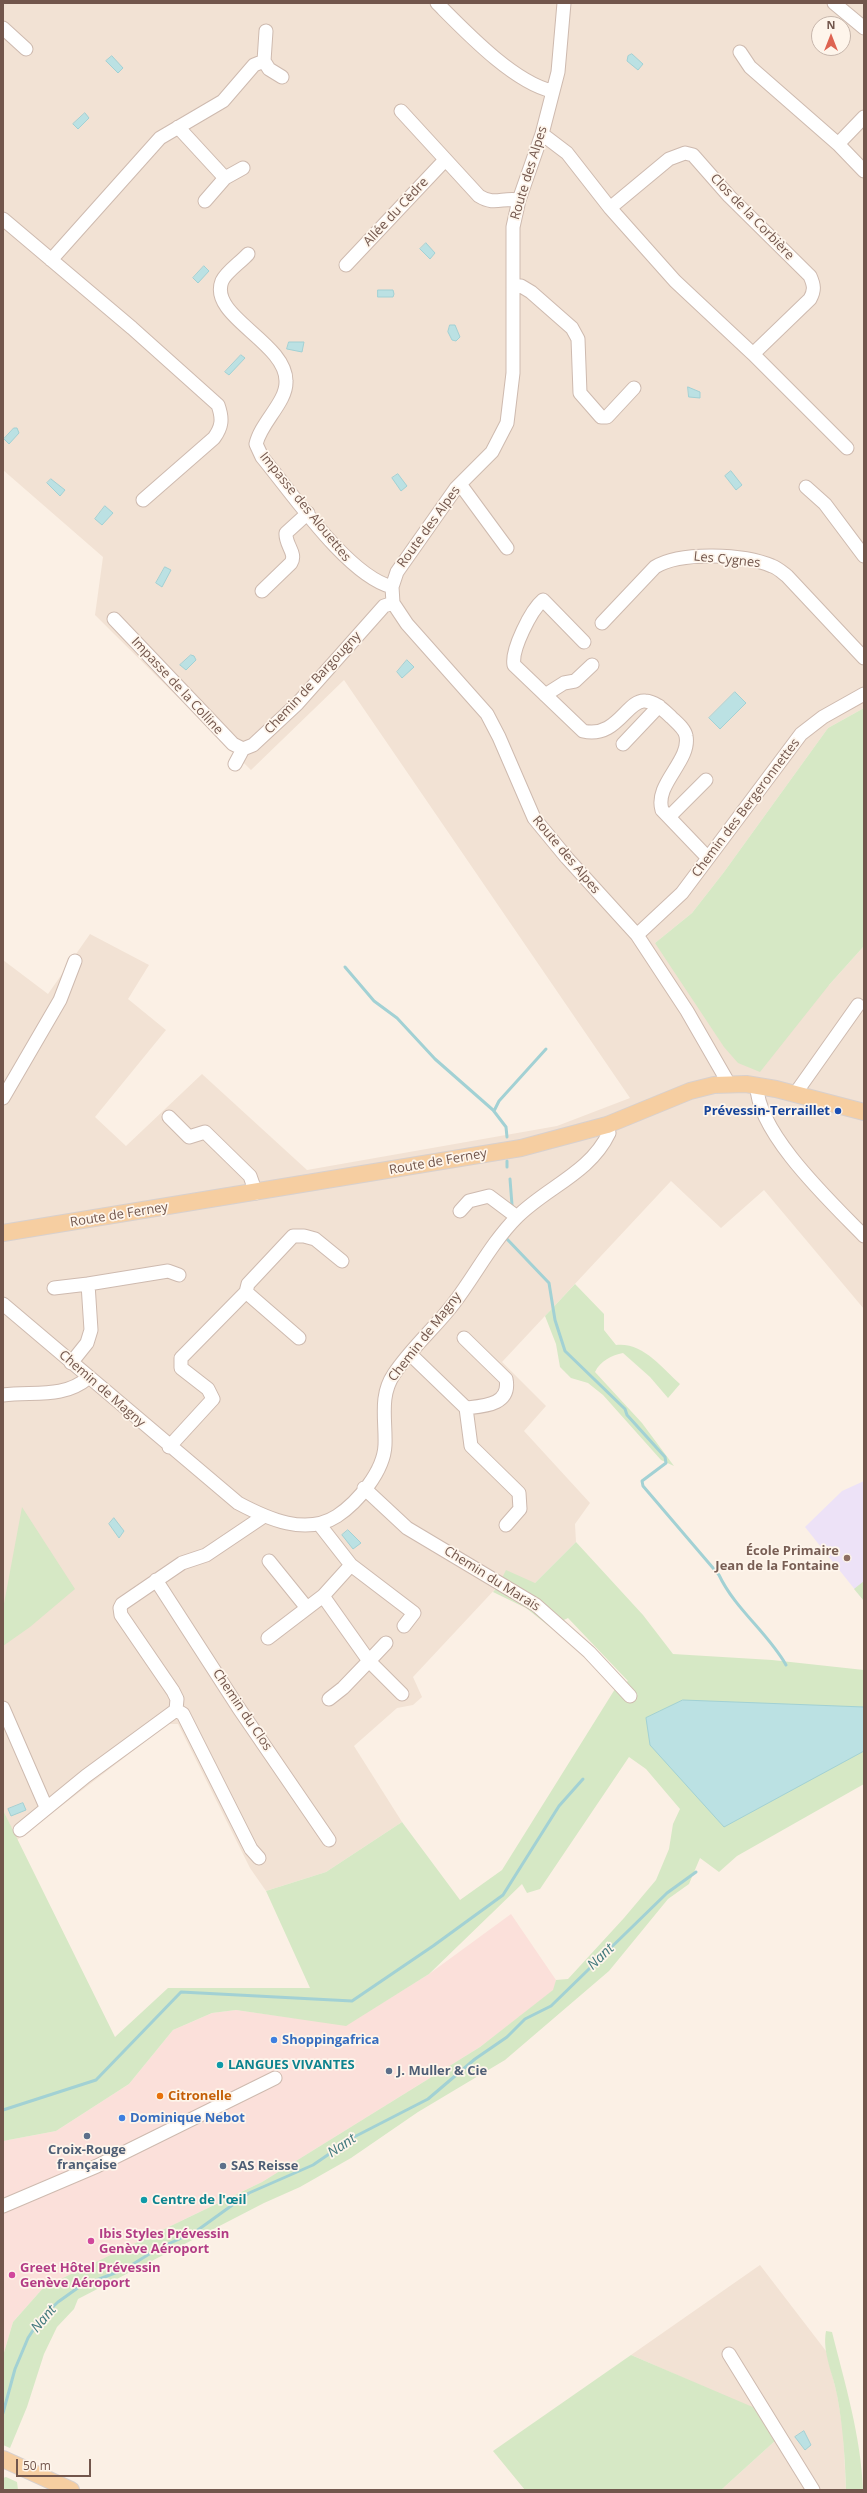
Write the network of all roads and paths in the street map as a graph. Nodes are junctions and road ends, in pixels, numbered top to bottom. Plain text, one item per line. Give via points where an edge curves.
1 (437, 3) edge
2 (564, 3) edge
3 (834, 3) edge
4 (3, 28) edge
5 (864, 28) edge
6 (266, 31) dead end
7 (26, 49) dead end
8 (740, 52) dead end
9 (264, 61) junction
10 (282, 77) dead end
11 (552, 91) junction
12 (401, 111) dead end
13 (864, 117) edge
14 (178, 127) junction
15 (542, 134) junction
16 (838, 144) junction
17 (446, 160) junction
18 (243, 168) dead end
19 (864, 171) edge
20 (225, 178) junction
21 (519, 200) junction
22 (205, 201) dead end
23 (610, 208) junction
24 (3, 219) edge
25 (248, 254) dead end
26 (51, 260) junction
27 (346, 265) dead end
28 (513, 287) junction
29 (752, 354) junction
30 (634, 388) dead end
31 (847, 448) dead end
32 (460, 484) junction
33 (806, 487) dead end
34 (143, 500) dead end
35 (308, 513) junction
36 (508, 548) dead end
37 (864, 556) edge
38 (392, 587) junction
39 (262, 591) dead end
40 (393, 603) junction
41 (114, 619) dead end
42 (602, 623) dead end
43 (584, 642) dead end
44 (864, 658) edge
45 (592, 665) dead end
46 (864, 694) edge
47 (545, 695) junction
48 (659, 706) junction
49 (623, 744) dead end
50 (243, 749) junction
51 (235, 764) dead end
52 (706, 780) dead end
53 (669, 817) junction
54 (708, 858) junction
55 (637, 934) junction
56 (75, 960) dead end
57 (858, 1005) dead end
58 (729, 1084) junction
59 (757, 1086) junction
60 (795, 1094) junction
61 (3, 1098) edge
62 (864, 1112) edge
63 (169, 1117) dead end
64 (607, 1125) junction
65 (256, 1193) junction
66 (460, 1211) dead end
67 (517, 1217) junction
68 (3, 1233) edge
69 (864, 1236) edge
70 (342, 1261) dead end
71 (179, 1275) dead end
72 (88, 1284) junction
73 (54, 1288) dead end
74 (246, 1292) junction
75 (3, 1304) edge
76 (299, 1338) dead end
77 (464, 1338) dead end
78 (410, 1354) junction
79 (71, 1363) junction
80 (88, 1378) junction
81 (3, 1395) edge
82 (466, 1408) junction
83 (169, 1447) junction
84 (364, 1488) junction
85 (264, 1516) junction
86 (319, 1524) junction
87 (506, 1525) dead end
88 (269, 1561) dead end
89 (351, 1565) junction
90 (156, 1580) junction
91 (323, 1596) junction
92 (307, 1608) junction
93 (404, 1626) dead end
94 (268, 1638) dead end
95 (386, 1643) dead end
96 (369, 1661) junction
97 (402, 1694) dead end
98 (630, 1696) dead end
99 (328, 1699) dead end
100 (3, 1708) edge
101 (176, 1710) junction
102 (46, 1807) junction
103 (20, 1830) dead end
104 (329, 1840) dead end
105 (259, 1858) dead end
106 (275, 2078) dead end
107 (3, 2206) edge
108 (730, 2354) dead end
109 (3, 2459) edge
110 (71, 2490) edge
111 (813, 2490) edge

1 - 11 street via 476,41 519,76
2 - 11 street, Route des Alpes via 558,72
3 - 5 street
4 - 7 street
6 - 9 street
8 - 16 street via 750,67
9 - 10 street via 269,69
9 - 14 street via 254,65 223,101
11 - 15 street, Route des Alpes
12 - 17 street
13 - 16 street
14 - 20 street
14 - 26 street via 160,138
15 - 21 street, Route des Alpes
15 - 23 street via 567,153
16 - 19 street
17 - 21 street via 479,196 486,200
17 - 27 street, Allée du Cèdre
18 - 20 street
20 - 22 street
21 - 28 street, Route des Alpes via 513,227
23 - 29 street via 675,281
23 - 29 street, Clos de la Corbière via 668,159 685,153 693,155 729,196 810,276 814,285 810,299
24 - 26 street
25 - 35 street, Impasse des Alouettes via 222,280 220,294 224,305 276,354 284,369 284,392 265,422 256,444 262,457
26 - 34 street via 218,405 222,420 220,430 214,438
28 - 30 street via 521,286 531,292 572,328 578,339 580,393 601,417 607,417
28 - 32 street, Route des Alpes via 513,373 507,423 492,452
29 - 31 street
32 - 36 street
32 - 38 street, Route des Alpes via 397,572
33 - 37 street via 826,504
35 - 38 street, Impasse des Alouettes via 346,559 382,585
35 - 39 street via 286,533 294,559
38 - 40 street, Route des Alpes
40 - 50 street, Chemin de Bargougny via 384,606 297,704 253,746
40 - 55 street, Route des Alpes via 407,624 488,714 534,818
41 - 50 street, Impasse de la Colline via 233,744
42 - 44 street, Les Cygnes via 655,567 665,560 696,556 759,562 774,566 787,576
43 - 47 street via 543,600 534,607 513,658 514,665
45 - 47 street via 575,681 564,683
46 - 54 street, Chemin des Bergeronnettes via 823,717 801,734
47 - 48 street via 582,731 592,733 610,727 637,703 644,701
48 - 49 street
48 - 53 street via 686,735 686,745 660,802 662,810
50 - 51 street
52 - 53 street
53 - 54 street
54 - 55 street, Chemin des Bergeronnettes via 682,893
55 - 58 street, Route des Alpes
56 - 61 street via 60,1000
57 - 60 street
58 - 59 main road, Route de Ferney
58 - 64 main road, Route de Ferney via 690,1091
59 - 60 main road, Route de Ferney
59 - 69 street via 762,1112 787,1150 816,1187
60 - 62 main road, Route de Ferney
63 - 65 street via 189,1137 205,1132 250,1176
64 - 65 main road, Route de Ferney via 521,1148
64 - 67 street, Chemin de Magny via 609,1133 602,1147 587,1164 547,1191
65 - 68 main road, Route de Ferney
66 - 67 street via 469,1201 489,1196
67 - 78 street, Chemin de Magny via 497,1239 454,1303
70 - 74 street via 315,1239 293,1236 248,1284
71 - 72 street via 168,1271
72 - 73 street
72 - 79 street via 91,1330 87,1343
74 - 76 street
74 - 83 street via 180,1358 181,1368 208,1389 213,1394 213,1399
75 - 79 street, Chemin de Magny
77 - 82 street via 506,1380 508,1387 502,1398 492,1405
78 - 82 street
78 - 84 street, Chemin de Magny via 387,1386 384,1407 384,1451
79 - 80 street, Chemin de Magny
80 - 81 street via 80,1385 64,1391
80 - 83 street, Chemin de Magny
82 - 87 street via 471,1446 519,1493 520,1509
83 - 85 street, Chemin de Magny via 238,1503
84 - 86 street, Chemin de Magny via 350,1506
84 - 98 street, Chemin du Marais via 407,1528 536,1605 589,1652
85 - 86 street, Chemin de Magny via 302,1526
85 - 90 street via 206,1555 182,1564
86 - 89 street
88 - 92 street
89 - 91 street
89 - 93 street via 414,1613
90 - 101 street via 130,1597 120,1608 129,1630 173,1691 177,1699
90 - 104 street, Chemin du Clos via 238,1707
91 - 92 street
91 - 96 street
92 - 94 street
95 - 96 street
96 - 97 street
96 - 99 street
100 - 102 street
101 - 102 street
101 - 105 street via 183,1714 251,1849
102 - 103 street
106 - 107 street via 122,2154
108 - 111 street
109 - 110 main road

